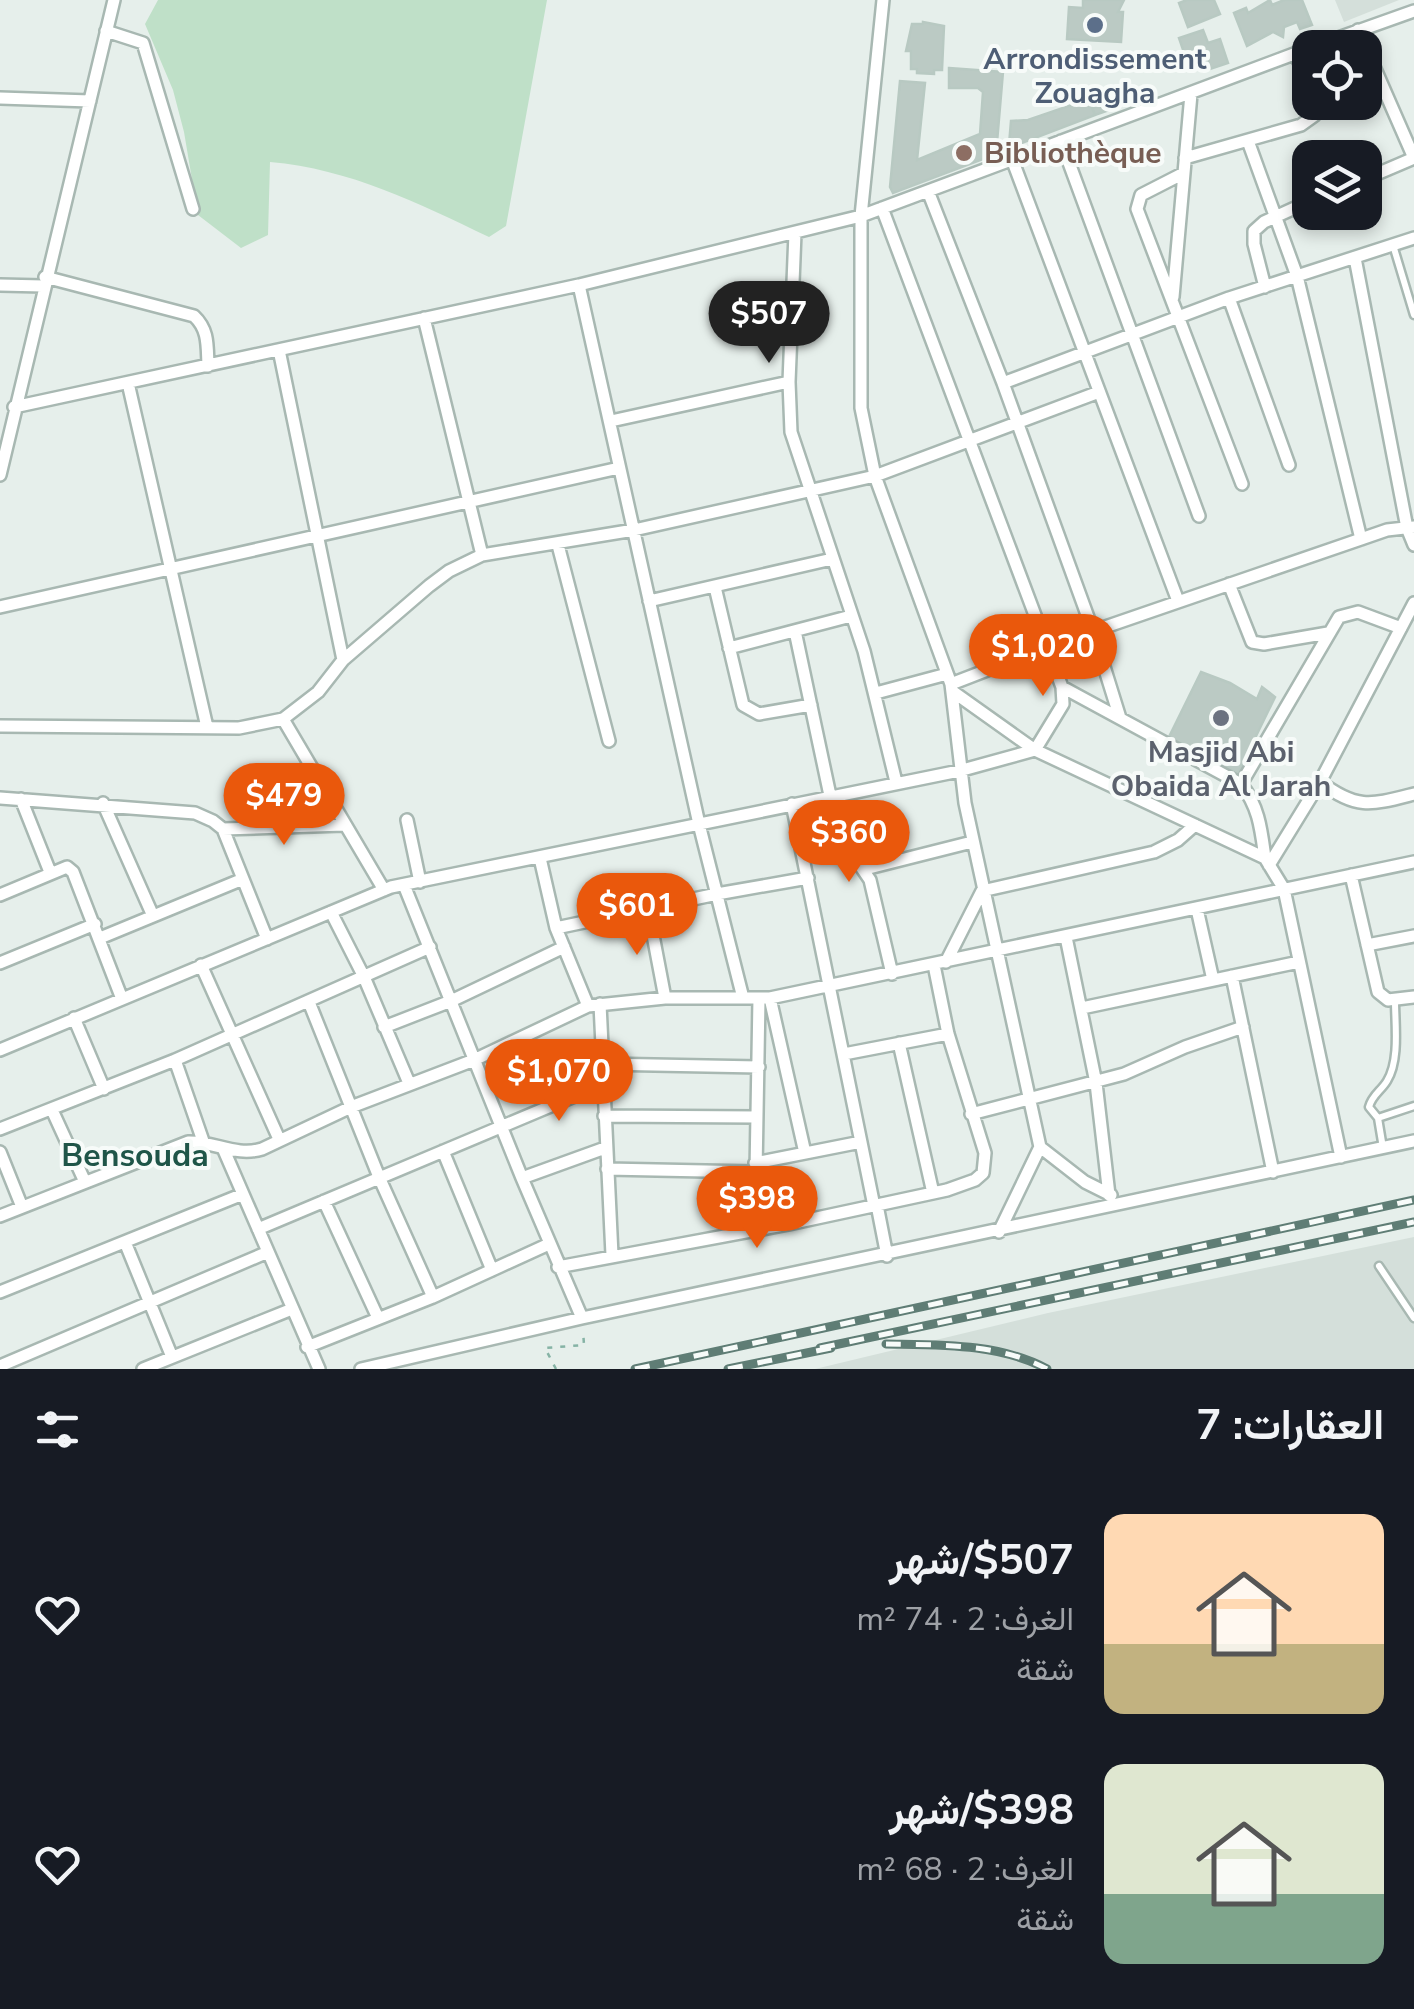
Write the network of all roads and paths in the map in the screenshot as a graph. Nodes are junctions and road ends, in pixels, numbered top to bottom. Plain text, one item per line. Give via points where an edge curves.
1 (114, 0) edge
2 (883, 0) edge
3 (1414, 12) edge
4 (1358, 30) edge
5 (106, 31) junction
6 (1292, 55) edge
7 (1382, 85) edge
8 (1191, 94) junction
9 (0, 98) edge
10 (90, 101) junction
11 (1310, 120) edge
12 (1248, 141) junction
13 (1061, 142) junction
14 (1185, 158) junction
15 (1012, 159) junction
16 (1382, 171) edge
17 (1184, 173) junction
18 (928, 191) junction
19 (193, 208) dead end
20 (882, 208) junction
21 (1292, 209) edge
22 (862, 216) junction
23 (1275, 216) junction
24 (795, 232) junction
25 (1414, 238) edge
26 (1393, 245) junction
27 (1355, 258) junction
28 (1297, 276) junction
29 (44, 282) junction
30 (579, 284) junction
31 (0, 285) edge
32 (1264, 286) junction
33 (1230, 298) junction
34 (1172, 301) junction
35 (1414, 315) edge
36 (424, 318) junction
37 (1179, 318) junction
38 (1132, 336) junction
39 (279, 350) junction
40 (1084, 353) junction
41 (208, 366) junction
42 (789, 382) junction
43 (128, 383) junction
44 (1003, 383) junction
45 (1099, 392) junction
46 (14, 407) junction
47 (611, 421) junction
48 (1016, 422) junction
49 (969, 439) junction
50 (1290, 465) dead end
51 (620, 468) junction
52 (0, 472) edge
53 (875, 476) junction
54 (1242, 484) dead end
55 (812, 490) junction
56 (470, 503) junction
57 (1199, 516) dead end
58 (1411, 528) edge
59 (634, 530) junction
60 (317, 535) junction
61 (1361, 538) junction
62 (558, 544) junction
63 (1414, 545) edge
64 (482, 555) junction
65 (832, 559) junction
66 (170, 567) junction
67 (1229, 584) junction
68 (716, 587) junction
69 (649, 601) junction
70 (1178, 601) junction
71 (1414, 603) edge
72 (0, 608) edge
73 (851, 616) junction
74 (1407, 621) edge
75 (795, 631) junction
76 (1094, 631) junction
77 (1328, 633) junction
78 (1047, 647) junction
79 (729, 648) junction
80 (344, 660) junction
81 (950, 683) junction
82 (1062, 687) junction
83 (876, 693) junction
84 (811, 705) junction
85 (1120, 718) junction
86 (283, 719) junction
87 (0, 726) edge
88 (207, 727) junction
89 (609, 741) dead end
90 (1035, 750) junction
91 (958, 771) junction
92 (896, 782) junction
93 (1320, 782) junction
94 (1241, 784) junction
95 (1414, 794) edge
96 (830, 796) junction
97 (0, 798) edge
98 (20, 799) junction
99 (104, 804) junction
100 (792, 804) junction
101 (407, 820) dead end
102 (699, 824) junction
103 (344, 825) junction
104 (1195, 825) junction
105 (222, 830) junction
106 (972, 842) junction
107 (540, 858) junction
108 (1267, 861) junction
109 (1414, 862) edge
110 (865, 868) junction
111 (50, 872) junction
112 (1352, 875) junction
113 (808, 878) junction
114 (242, 879) junction
115 (420, 882) junction
116 (404, 885) junction
117 (1284, 889) junction
118 (384, 890) junction
119 (982, 892) junction
120 (717, 894) junction
121 (0, 895) edge
122 (648, 909) junction
123 (1197, 909) junction
124 (331, 912) junction
125 (153, 916) junction
126 (95, 924) junction
127 (556, 928) junction
128 (1414, 936) edge
129 (1066, 937) junction
130 (100, 938) junction
131 (267, 939) junction
132 (1367, 946) junction
133 (430, 947) junction
134 (564, 947) junction
135 (999, 951) junction
136 (1299, 962) junction
137 (0, 963) edge
138 (939, 964) junction
139 (201, 965) junction
140 (892, 974) junction
141 (1232, 976) junction
142 (364, 977) junction
143 (1213, 980) junction
144 (832, 986) junction
145 (1414, 997) edge
146 (666, 998) junction
147 (743, 998) junction
148 (764, 998) junction
149 (122, 999) junction
150 (452, 1000) junction
151 (1395, 1000) junction
152 (308, 1002) junction
153 (594, 1005) junction
154 (1082, 1008) junction
155 (74, 1018) junction
156 (384, 1027) junction
157 (1243, 1027) junction
158 (948, 1034) junction
159 (232, 1035) junction
160 (899, 1044) junction
161 (0, 1050) edge
162 (844, 1054) junction
163 (175, 1060) junction
164 (474, 1060) junction
165 (602, 1064) junction
166 (760, 1067) junction
167 (410, 1083) junction
168 (1096, 1083) junction
169 (603, 1084) junction
170 (104, 1089) junction
171 (1030, 1100) junction
172 (1414, 1106) edge
173 (351, 1108) junction
174 (52, 1110) junction
175 (971, 1114) junction
176 (604, 1116) junction
177 (758, 1117) junction
178 (1378, 1118) junction
179 (500, 1126) junction
180 (0, 1129) edge
181 (279, 1139) junction
182 (1414, 1141) edge
183 (203, 1142) junction
184 (862, 1142) junction
185 (1040, 1147) junction
186 (223, 1148) junction
187 (605, 1148) junction
188 (1383, 1148) junction
189 (443, 1151) junction
190 (805, 1153) junction
191 (0, 1154) edge
192 (1341, 1157) junction
193 (755, 1167) junction
194 (607, 1169) junction
195 (1273, 1172) junction
196 (379, 1177) junction
197 (522, 1178) junction
198 (85, 1182) junction
199 (242, 1194) junction
200 (932, 1194) junction
201 (1109, 1195) junction
202 (324, 1200) junction
203 (1128, 1204) junction
204 (876, 1206) junction
205 (22, 1207) junction
206 (0, 1216) edge
207 (258, 1230) junction
208 (755, 1230) junction
209 (1000, 1232) junction
210 (124, 1242) junction
211 (549, 1244) junction
212 (268, 1252) junction
213 (612, 1256) junction
214 (886, 1256) junction
215 (1379, 1266) dead end
216 (558, 1267) junction
217 (492, 1270) junction
218 (0, 1292) edge
219 (433, 1297) junction
220 (150, 1304) junction
221 (292, 1309) junction
222 (378, 1318) junction
223 (582, 1318) junction
224 (1414, 1318) edge
225 (584, 1344) dead end
226 (308, 1347) junction
227 (172, 1358) junction
228 (0, 1366) edge
229 (143, 1369) edge
230 (319, 1369) edge
231 (361, 1369) edge
232 (556, 1369) edge

1 - 5 street
2 - 22 street
3 - 4 street
5 - 10 street
5 - 19 street via 143,43
6 - 8 street
7 - 16 street via 1414,158
8 - 13 street
8 - 14 street
9 - 10 street
10 - 29 street
11 - 12 street
12 - 14 street
12 - 23 street
13 - 15 street
13 - 38 street
14 - 17 street
15 - 18 street
15 - 40 street
17 - 34 street
17 - 34 street via 1138,202
18 - 20 street
18 - 44 street
20 - 22 street
20 - 49 street
21 - 23 street
22 - 24 street
22 - 53 street via 860,389
23 - 28 street
23 - 32 street via 1254,231
24 - 30 street
24 - 42 street
25 - 26 street
26 - 27 street
26 - 35 lane
27 - 28 street
27 - 58 street
28 - 32 street
28 - 61 street
29 - 31 street
29 - 41 street via 194,316 207,335
29 - 46 street
30 - 36 street
30 - 47 street
32 - 33 street
33 - 37 street
33 - 50 street
34 - 37 street
36 - 39 street
36 - 56 street
37 - 38 street
37 - 54 street
38 - 40 street
38 - 57 street
39 - 41 street
39 - 60 street
40 - 44 street
40 - 45 street
41 - 43 street
42 - 47 street
42 - 55 street via 791,432
43 - 46 street
43 - 66 street
44 - 48 street
45 - 48 street
45 - 70 street
46 - 52 street
47 - 51 street
48 - 49 street
48 - 76 street
49 - 53 street
49 - 78 street
51 - 56 street
51 - 59 street
53 - 55 street
53 - 81 street
55 - 59 street
55 - 65 street
56 - 60 street
56 - 64 street
58 - 61 street
58 - 63 street
59 - 62 street
59 - 69 street
60 - 66 street
60 - 80 street
61 - 67 street
62 - 64 street
62 - 89 street
64 - 80 street via 449,571
65 - 68 street
65 - 73 street
66 - 72 street
66 - 88 street
67 - 70 street
67 - 77 street via 1252,642
68 - 69 street
68 - 79 street
69 - 102 street
70 - 76 street
71 - 74 street
73 - 75 street
73 - 83 street
74 - 77 street via 1358,612 1339,617
74 - 93 street
75 - 79 street
75 - 84 street
76 - 78 street
76 - 85 street
77 - 94 street
78 - 81 street
78 - 82 street
79 - 84 street via 747,710
80 - 86 street
81 - 83 street
81 - 90 street
81 - 91 street
82 - 85 street
82 - 90 street via 1063,704
83 - 92 street
84 - 96 street
85 - 94 street
86 - 88 street
86 - 103 street
87 - 88 street
90 - 91 street
90 - 104 street
91 - 92 street
91 - 106 street
92 - 96 street
93 - 95 street via 1353,803
93 - 108 street
94 - 108 street via 1260,816
96 - 100 street
96 - 110 street via 842,843
97 - 98 street
98 - 99 street
98 - 111 street
99 - 105 street via 195,813
99 - 125 street
100 - 102 street
100 - 113 street
101 - 115 street
102 - 107 street
102 - 120 street
103 - 105 street
103 - 118 street
104 - 108 street
104 - 119 street via 1154,852
105 - 114 street
106 - 110 street
106 - 119 street
107 - 115 street
107 - 127 street
108 - 117 street
109 - 112 street
110 - 140 street
111 - 121 street
111 - 126 street via 73,872
112 - 117 street
112 - 132 street
113 - 120 street
113 - 144 street
114 - 125 street
114 - 131 street
115 - 116 street
116 - 118 street
116 - 133 street
117 - 123 street
117 - 136 street
118 - 124 street
119 - 135 street
119 - 138 street
120 - 122 street
120 - 147 street
122 - 127 street
122 - 146 street
123 - 129 street
123 - 143 street
124 - 131 street
124 - 142 street
125 - 130 street
126 - 130 street
126 - 137 street
127 - 134 street
128 - 132 street
129 - 135 street
129 - 154 street
130 - 149 street
131 - 139 street
132 - 151 street via 1378,992
133 - 142 street
133 - 150 street
134 - 150 street
134 - 153 street
135 - 138 street
135 - 171 street
136 - 141 street
136 - 192 street
138 - 140 street
138 - 158 street
139 - 149 street
139 - 159 street
140 - 144 street
141 - 143 street
141 - 157 street
142 - 152 street
142 - 156 street
143 - 154 street
144 - 148 street
144 - 162 street
145 - 151 street
146 - 147 street
146 - 153 street
147 - 148 street
148 - 166 street
148 - 190 street
149 - 155 street
150 - 156 street
150 - 164 street
151 - 178 lane via 1391,1068 1370,1100
152 - 159 street
152 - 173 street
153 - 164 street
153 - 165 street
154 - 168 street
155 - 161 street
155 - 170 street
156 - 167 street
157 - 168 street
157 - 195 street
158 - 160 street
158 - 175 street
159 - 163 street
159 - 181 street
160 - 162 street
160 - 200 street
162 - 184 street
163 - 170 street
163 - 183 street
164 - 167 street
164 - 179 street
165 - 166 street
165 - 169 street
166 - 177 street
167 - 173 street
168 - 171 street
168 - 201 street
169 - 176 street
169 - 179 street
170 - 174 street
171 - 175 street
171 - 185 street
172 - 178 lane
173 - 181 street
173 - 196 street
174 - 180 street
174 - 198 street
175 - 200 street via 985,1153 982,1173
176 - 177 street
176 - 187 street
177 - 193 street
178 - 188 lane
179 - 189 street
179 - 197 street
181 - 186 street via 247,1154
182 - 188 street
183 - 186 street
183 - 198 street
184 - 190 street
184 - 204 street
185 - 201 street
185 - 209 street
186 - 199 street
187 - 194 street
187 - 197 street
188 - 192 street
189 - 196 street
189 - 217 street
190 - 193 street
191 - 205 street
192 - 195 street
193 - 194 street
193 - 208 street
194 - 213 street
195 - 203 street
196 - 202 street
196 - 219 street
197 - 211 street
198 - 205 street
199 - 207 street
199 - 210 street
200 - 204 street
201 - 203 street
202 - 207 street
202 - 222 street
203 - 209 street
204 - 208 street
204 - 214 street
205 - 206 street
207 - 212 street
208 - 213 street
209 - 214 street
210 - 218 street
210 - 220 street
211 - 216 street
211 - 217 street
212 - 220 street
212 - 221 street
213 - 216 street
214 - 223 street
215 - 224 lane
216 - 223 street
217 - 219 street
219 - 222 street
220 - 227 street
220 - 228 street
221 - 226 street
221 - 227 street
222 - 226 street
223 - 231 street
225 - 232 path via 545,1348
226 - 230 street
227 - 229 street

